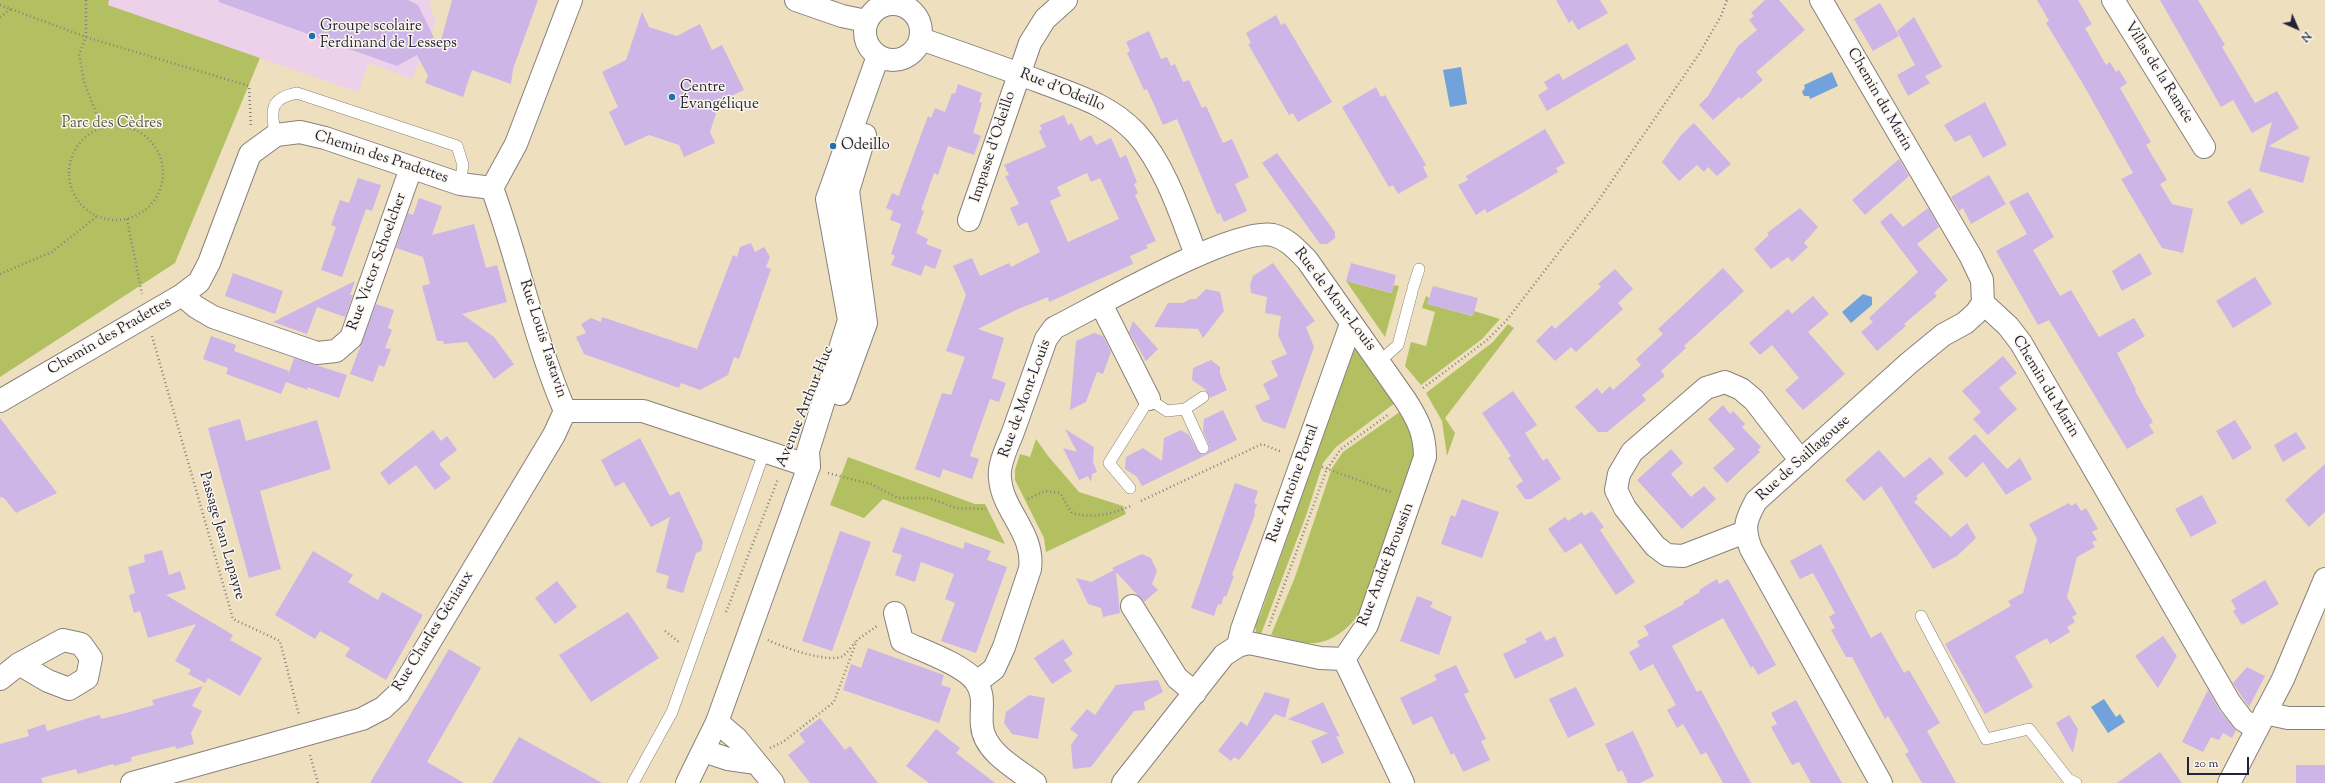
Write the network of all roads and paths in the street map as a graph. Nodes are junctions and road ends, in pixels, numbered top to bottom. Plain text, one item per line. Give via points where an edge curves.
1 (86, 0) edge
2 (571, 0) edge
3 (796, 0) edge
4 (1066, 0) edge
5 (1728, 0) edge
6 (1821, 0) edge
7 (2113, 0) edge
8 (904, 3) edge
9 (0, 5) edge
10 (11, 9) junction
11 (0, 17) edge
12 (866, 21) junction
13 (86, 37) junction
14 (921, 39) junction
15 (883, 58) junction
16 (1018, 73) junction
17 (102, 128) junction
18 (276, 135) junction
19 (2204, 147) dead end
20 (250, 154) junction
21 (412, 168) junction
22 (460, 184) junction
23 (492, 188) junction
24 (96, 217) junction
25 (127, 219) junction
26 (969, 220) dead end
27 (1196, 254) junction
28 (1419, 269) dead end
29 (0, 274) edge
30 (182, 295) junction
31 (1983, 303) junction
32 (1101, 304) junction
33 (147, 316) junction
34 (1351, 324) junction
35 (1379, 362) junction
36 (1203, 397) dead end
37 (1149, 399) junction
38 (0, 401) edge
39 (1406, 401) junction
40 (1185, 409) junction
41 (566, 410) junction
42 (1204, 448) dead end
43 (766, 450) junction
44 (785, 458) junction
45 (1302, 459) junction
46 (1801, 461) junction
47 (809, 466) junction
48 (1327, 469) junction
49 (1130, 488) dead end
50 (1412, 500) junction
51 (1010, 506) junction
52 (1745, 532) junction
53 (2325, 579) edge
54 (1132, 606) dead end
55 (896, 614) joint
56 (725, 615) dead end
57 (1921, 616) dead end
58 (750, 632) junction
59 (1267, 633) dead end
60 (857, 640) junction
61 (1238, 646) junction
62 (1344, 659) junction
63 (19, 664) dead end
64 (0, 679) edge
65 (976, 682) junction
66 (1195, 693) junction
67 (2325, 718) edge
68 (2261, 721) junction
69 (717, 722) junction
70 (304, 735) junction
71 (764, 742) dead end
72 (704, 751) junction
73 (756, 763) junction
74 (132, 783) edge
75 (318, 783) edge
76 (632, 783) edge
77 (687, 783) edge
78 (773, 783) edge
79 (1035, 783) edge
80 (1123, 783) edge
81 (1403, 783) edge
82 (1881, 783) edge
83 (2076, 783) edge
84 (2229, 783) edge

1 - 13 path
2 - 23 street via 516,144
3 - 12 street via 842,16
4 - 16 street, Impasse d'Odeillo via 1045,19 1030,43
5 - 39 path via 1699,54 1596,204 1506,321 1486,341
6 - 31 street, Chemin du Marin via 1971,258 1982,280
7 - 19 street, Villas de la Ramée
8 - 12 street via 882,5 875,9
8 - 14 street via 917,16 921,27
9 - 10 path
10 - 11 path
10 - 13 path
12 - 15 street via 865,37 872,51
13 - 17 path via 79,54 84,82
13 - 20 path via 249,86 252,134
14 - 15 street via 908,56 895,60
14 - 16 street, Rue d'Odeillo
15 - 47 street, Avenue Arthur Huc via 827,199 849,320 808,451
16 - 26 street, Impasse d'Odeillo
16 - 27 street, Rue d'Odeillo via 1095,103 1112,112 1136,134 1166,178
17 - 24 path via 78,144 68,171 69,184 81,206
17 - 25 path via 121,126 137,131 156,148 160,158 163,171 161,188 157,196 148,209
18 - 20 street, Chemin des Pradettes
18 - 21 street, Chemin des Pradettes via 307,133
18 - 22 lane via 272,118 275,104 284,95 298,93 458,146 463,164
20 - 30 street, Chemin des Pradettes via 209,263 199,282
21 - 22 street, Chemin des Pradettes
21 - 30 street, Rue Victor Schoelcher via 351,338 336,351 317,353 213,317
22 - 23 street, Chemin des Pradettes
23 - 41 street, Rue Louis Tastavin via 506,225 550,376
24 - 25 path via 122,221
24 - 29 path via 52,252
25 - 33 path
27 - 32 street, Rue de Mont-Louis
27 - 34 street, Rue de Mont-Louis via 1253,236 1273,235 1290,242 1307,260
28 - 35 lane via 1398,345
30 - 33 street, Chemin des Pradettes
31 - 46 street, Rue de Saillagouse via 1965,322 1942,335 1909,363
31 - 68 street, Chemin du Marin via 2008,326 2021,343 2230,703 2243,720
32 - 37 street
32 - 51 street, Rue de Mont-Louis via 1054,328 1046,339 999,477 1002,491
33 - 38 street, Chemin des Pradettes
33 - 70 path, Passage Jean Lapayre via 233,619 280,641
34 - 35 street, Rue de Mont-Louis
34 - 45 street, Rue Antoine Portal
35 - 39 street, Rue de Mont-Louis
36 - 40 lane
37 - 40 lane via 1167,411
37 - 49 lane via 1109,463
39 - 48 path via 1341,449
39 - 50 street, Rue André Broussin via 1420,423 1425,439 1425,457
40 - 42 lane
41 - 43 street, Rue Louis Tastavin via 643,411
41 - 70 street, Rue Charles Géniaux via 554,435 399,693 384,708 362,719
43 - 44 street, Rue Louis Tastavin
43 - 76 lane, Avenue Arthur Huc via 672,712
44 - 47 street, Rue Louis Tastavin
44 - 56 path, Avenue Arthur Huc
45 - 48 path
45 - 51 path via 1262,444 1113,514 1087,517 1072,513 1060,493 1044,491
45 - 61 street, Rue Antoine Portal
46 - 52 street, Rue de Saillagouse via 1756,501 1747,518
46 - 52 street via 1754,400 1741,389 1725,382 1706,388 1632,452 1619,474 1616,490 1625,508 1654,546 1667,555 1683,556
47 - 51 path via 840,478 871,484 898,498 929,498 956,508 979,510
47 - 58 street, Avenue Arthur Huc
48 - 50 path
48 - 59 path
50 - 62 street, Rue André Broussin via 1367,625
51 - 65 street, Rue de Mont-Louis via 1027,539 1032,557 1030,569 994,669
52 - 82 street via 1751,549
53 - 68 street via 2283,679
54 - 66 street via 1176,678
55 - 60 path
55 - 65 street via 902,641 965,671
57 - 83 lane via 1986,739 2029,729 2068,779
58 - 60 path via 783,647 832,659 843,656
58 - 69 street, Avenue Arthur Huc
60 - 71 path via 834,702 783,742 769,749
61 - 62 street via 1249,643 1320,658
61 - 66 street via 1224,655
62 - 81 street
63 - 64 street
65 - 79 street via 984,702 982,727 985,740 995,752
66 - 80 street
67 - 68 street
68 - 84 street
69 - 72 street, Avenue Arthur Huc
69 - 73 street via 737,739
70 - 74 street, Rue Charles Géniaux
70 - 75 path
72 - 73 street via 728,759
72 - 77 street, Avenue Arthur Huc
73 - 78 street

